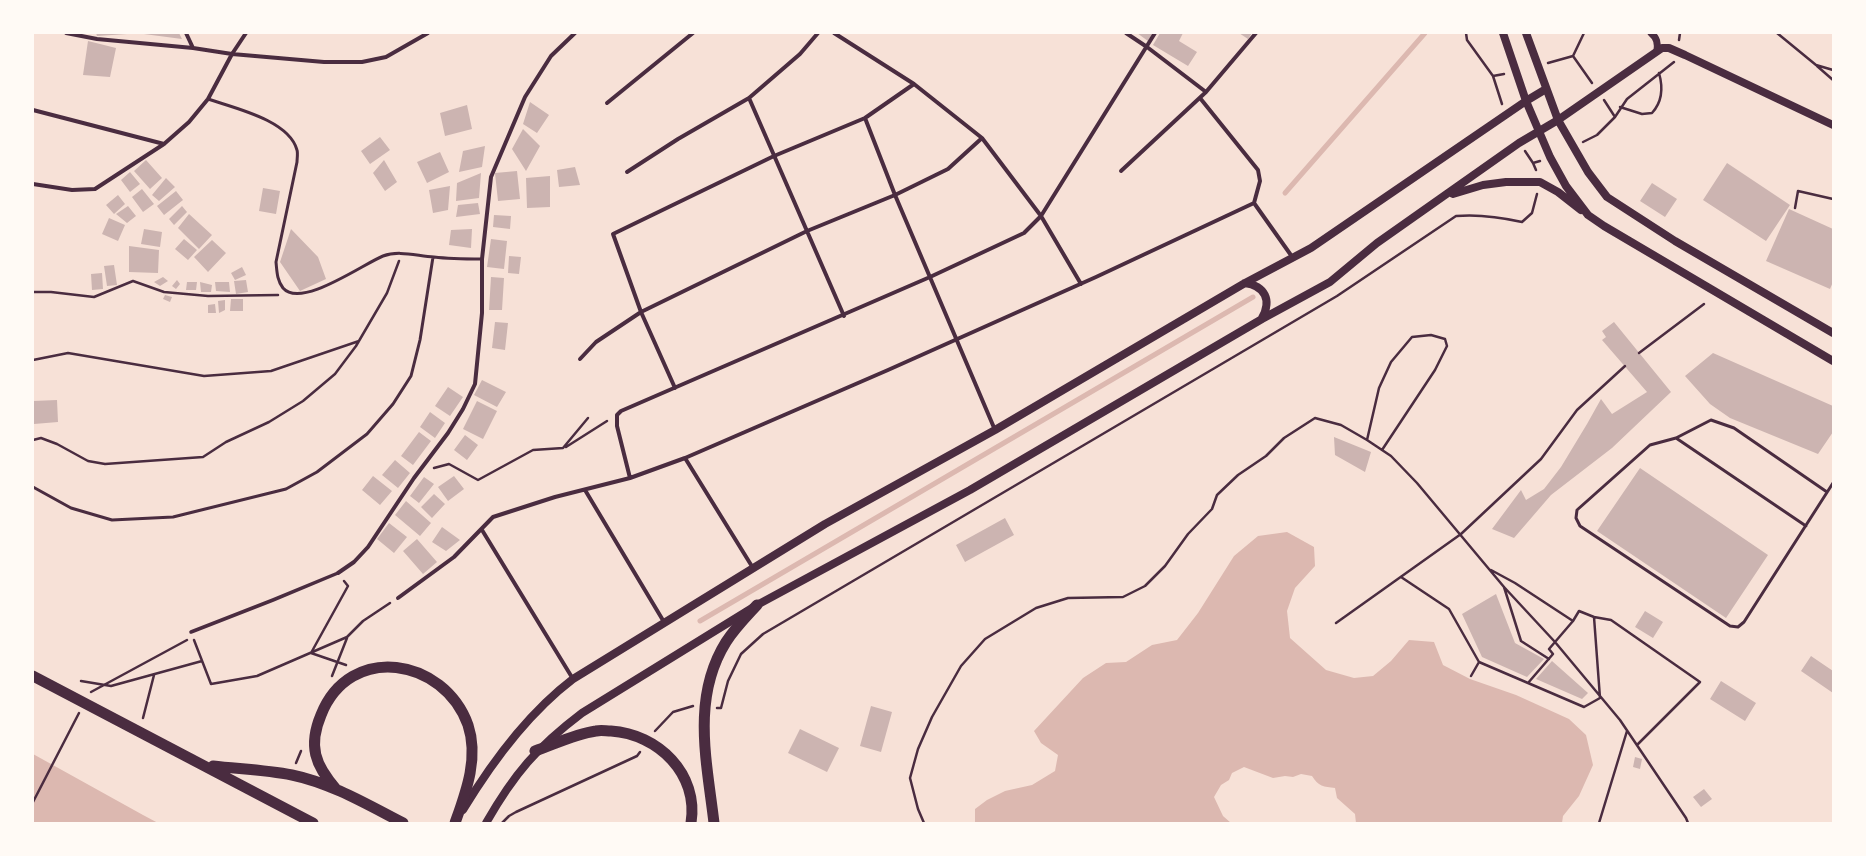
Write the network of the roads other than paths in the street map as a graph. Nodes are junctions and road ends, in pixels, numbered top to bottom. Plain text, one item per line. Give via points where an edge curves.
1 (66, 33) edge
2 (186, 33) edge
3 (246, 33) edge
4 (428, 33) edge
5 (575, 33) edge
6 (693, 33) edge
7 (818, 33) edge
8 (834, 33) edge
9 (1126, 33) edge
10 (1155, 33) edge
11 (1256, 33) edge
12 (1503, 33) edge
13 (1526, 33) edge
14 (1651, 33) edge
15 (418, 35) edge
16 (1147, 47) junction
17 (193, 48) junction
18 (1657, 51) junction
19 (232, 54) junction
20 (914, 84) junction
21 (1546, 89) junction
22 (1206, 92) junction
23 (749, 98) junction
24 (1200, 98) junction
25 (208, 99) junction
26 (1526, 101) junction
27 (608, 103) dead end
28 (33, 110) edge
29 (865, 118) junction
30 (1558, 120) junction
31 (1833, 126) edge
32 (1539, 131) junction
33 (982, 138) junction
34 (164, 144) junction
35 (774, 156) junction
36 (1121, 170) dead end
37 (627, 172) dead end
38 (33, 184) edge
39 (895, 195) junction
40 (1446, 196) junction
41 (1254, 203) junction
42 (1588, 215) junction
43 (1041, 216) junction
44 (807, 231) junction
45 (433, 257) junction
46 (1293, 258) junction
47 (482, 259) junction
48 (930, 277) junction
49 (1245, 283) junction
50 (1081, 284) junction
51 (641, 312) junction
52 (844, 316) junction
53 (1262, 319) junction
54 (1833, 333) edge
55 (956, 339) junction
56 (580, 359) dead end
57 (1833, 361) edge
58 (675, 388) junction
59 (995, 430) junction
60 (1676, 438) junction
61 (685, 458) junction
62 (630, 478) junction
63 (1833, 482) edge
64 (33, 487) edge
65 (585, 490) junction
66 (1827, 492) junction
67 (1806, 526) junction
68 (482, 530) junction
69 (754, 568) junction
70 (338, 572) joint
71 (398, 598) road end
72 (757, 605) junction
73 (665, 623) junction
74 (191, 632) dead end
75 (33, 676) edge
76 (573, 679) junction
77 (535, 751) junction
78 (206, 766) junction
79 (336, 790) junction
80 (313, 823) edge
81 (403, 823) edge
82 (455, 823) edge
83 (486, 823) edge
84 (691, 823) edge
85 (714, 823) edge

1 - 17 street via 98,39
2 - 17 street
3 - 19 street
4 - 15 street
5 - 47 street via 550,56 525,97 506,138 491,176
6 - 27 street
7 - 23 street via 800,54
8 - 20 street
9 - 16 street
10 - 16 street
11 - 22 street
12 - 26 main road
13 - 21 main road
14 - 18 street via 1658,44
15 - 19 street via 386,57 362,62 324,62
16 - 22 street
16 - 43 street
17 - 19 street
18 - 30 main road
18 - 31 main road via 1665,47 1679,52
19 - 25 street
20 - 29 street
20 - 33 street
21 - 26 main road
21 - 30 main road
22 - 24 street
23 - 35 street
23 - 37 street
24 - 36 street
24 - 41 street via 1258,170 1260,181
25 - 34 street via 189,122
25 - 45 lane via 274,124 290,137 297,150 297,162 276,262 278,279 284,289 298,295 311,292 383,256 402,253
26 - 32 main road
26 - 46 main road
28 - 34 street
29 - 35 street
29 - 39 street
30 - 32 main road
30 - 54 main road via 1588,172 1608,198 1707,261
32 - 40 main road via 1518,143
32 - 42 main road via 1566,186
33 - 39 street via 948,169
33 - 43 street
34 - 38 street via 95,188 72,190
35 - 44 street
35 - 51 street via 613,234
39 - 44 street
39 - 48 street
40 - 42 main road via 1491,184 1540,182
40 - 53 main road via 1376,243 1330,282
41 - 46 street
41 - 50 street
42 - 57 main road
43 - 48 street via 1024,233
43 - 50 street
44 - 51 street
44 - 52 street
45 - 47 lane
45 - 64 lane via 420,340 411,376 393,404 368,434 317,472 286,489 173,517 112,520 71,508
46 - 49 main road
47 - 70 street via 482,313 476,384 452,427 418,472 368,547 354,562
48 - 52 street
48 - 55 street
49 - 53 main road via 1255,284 1263,291 1267,300 1267,310
49 - 59 main road
50 - 55 street
51 - 56 street via 596,342
51 - 58 street
52 - 58 street
53 - 72 main road via 970,490
55 - 59 street
55 - 61 street
58 - 62 street via 617,415 617,426
59 - 69 main road via 825,524
60 - 66 lane via 1711,420 1734,428
60 - 67 lane
60 - 67 lane via 1650,445 1577,510 1576,518 1580,526 1730,626 1738,627 1744,622
61 - 62 street
61 - 69 street
62 - 65 street
63 - 66 lane
65 - 68 street via 555,497 494,518
65 - 73 street
66 - 67 lane
68 - 71 street via 454,557
68 - 76 street
69 - 73 main road
70 - 74 street
72 - 77 main road via 582,713
72 - 85 highway via 725,643 707,694 703,728
73 - 76 main road
75 - 78 highway
76 - 82 main road via 543,703 529,720 493,764
77 - 83 main road via 510,783
77 - 84 highway via 597,730 637,736 652,743 671,758 684,777 691,796
78 - 79 highway via 292,775
78 - 80 highway
79 - 81 highway
79 - 82 highway via 318,764 314,743 315,732 331,695 339,685 362,671 374,668 407,670 439,684 453,698 468,726 472,764 468,789

